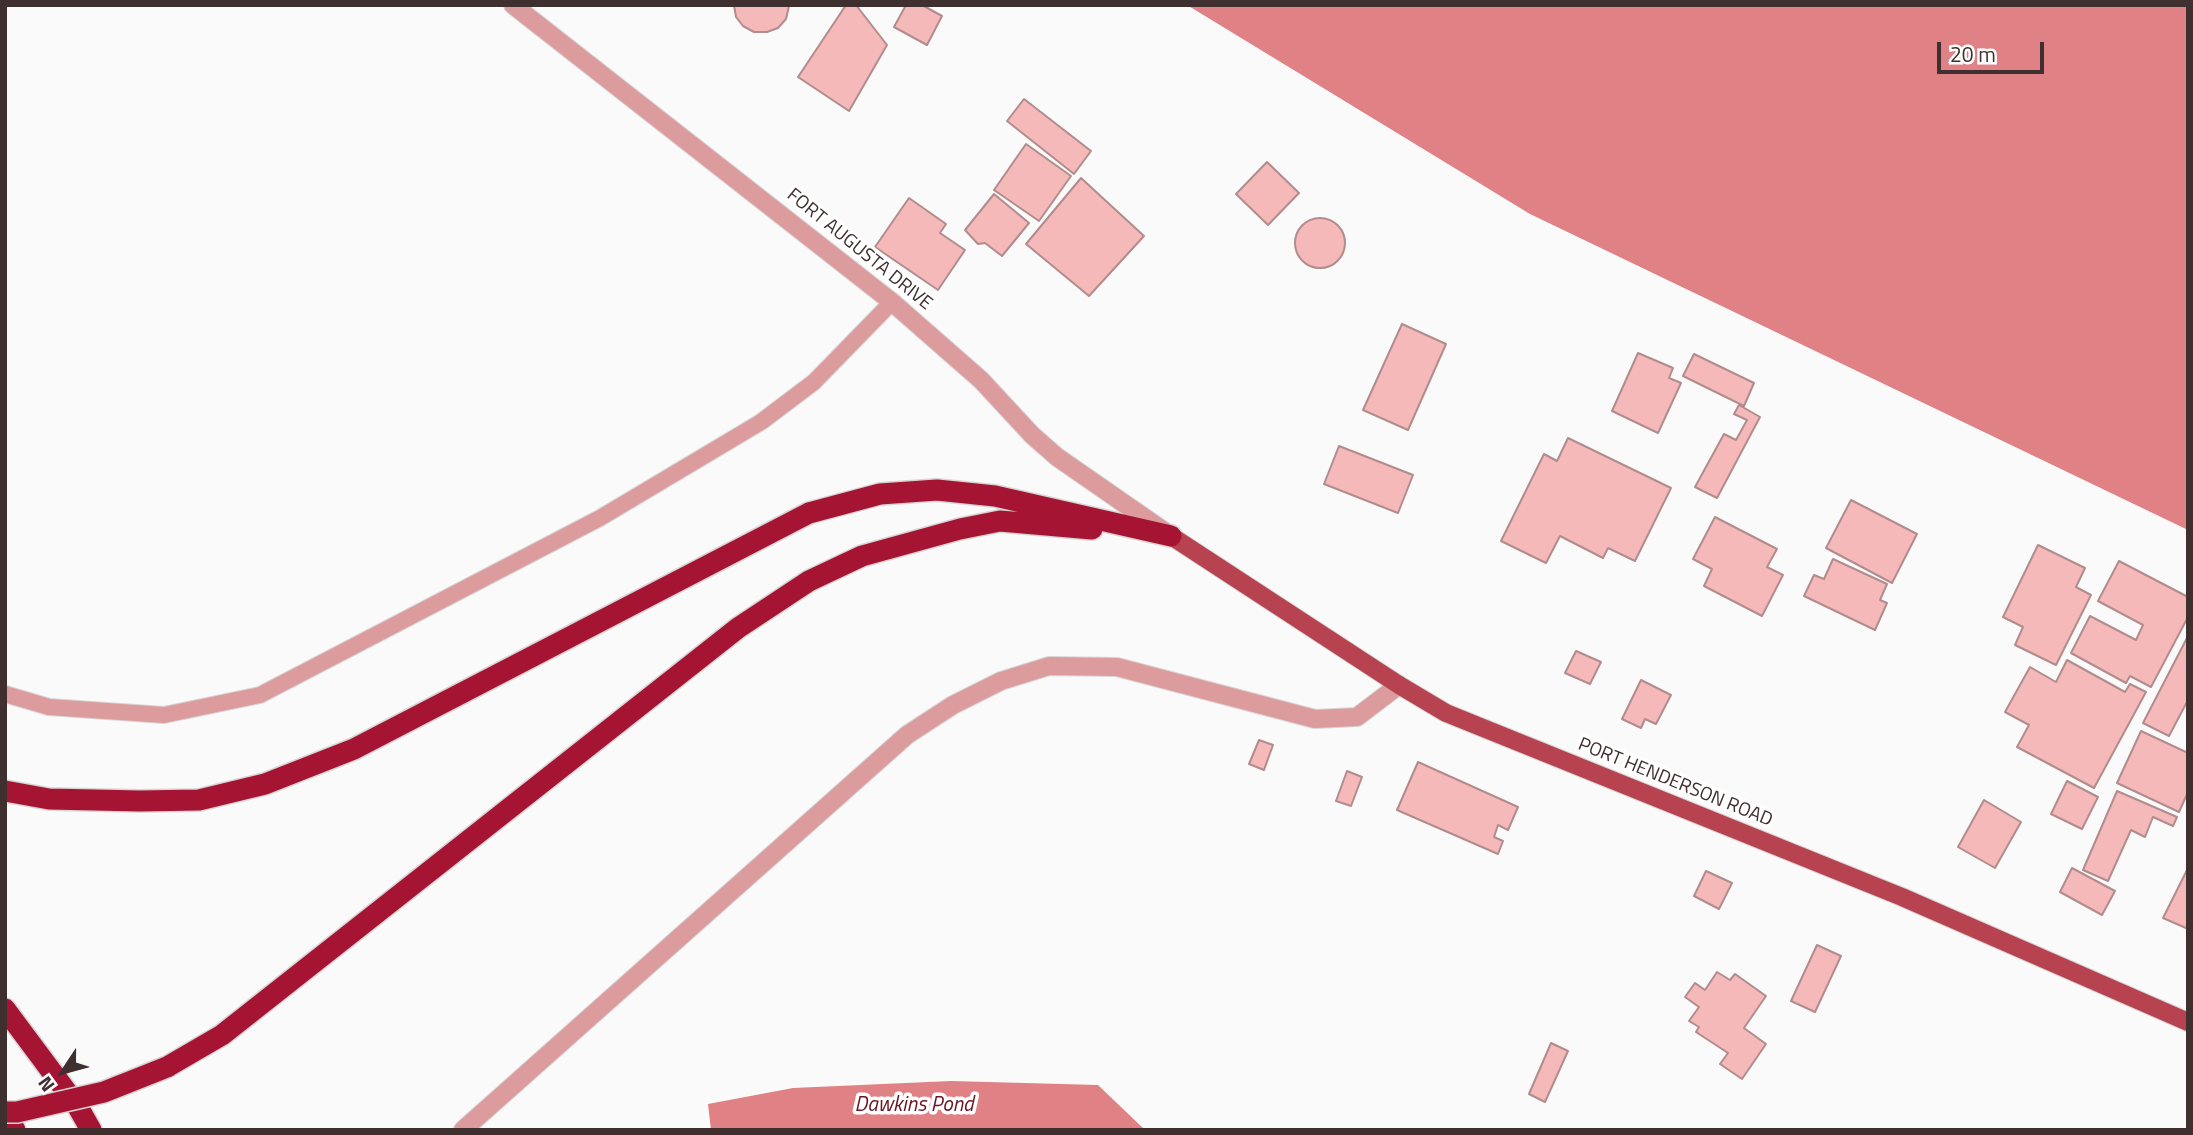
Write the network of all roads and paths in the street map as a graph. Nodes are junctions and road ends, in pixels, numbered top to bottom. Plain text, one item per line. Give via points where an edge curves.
1 (513, 5) edge
2 (892, 302) junction
3 (1171, 536) junction
4 (1399, 685) junction
5 (5, 694) edge
6 (5, 791) edge
7 (5, 1009) edge
8 (2188, 1022) edge
9 (5, 1114) edge
10 (15, 1130) edge
11 (92, 1130) edge
12 (463, 1130) edge

1 - 2 street, FORT AUGUSTA DRIVE
2 - 3 street, FORT AUGUSTA DRIVE via 981,380 1057,457
2 - 5 lane via 814,382 761,422 600,517 260,695 164,715 49,708
3 - 4 main road, PORT HENDERSON ROAD
3 - 6 highway via 995,496 937,490 880,494 809,513 354,749 265,784 200,800 49,799
3 - 9 highway, bridge via 1000,521 862,556 810,581 738,628 222,1035 167,1067 104,1092
4 - 8 main road, PORT HENDERSON ROAD via 1446,713 1902,897
4 - 12 street via 1357,717 1315,719 1117,667 1049,666 1001,681 907,735
7 - 11 highway
9 - 10 highway

